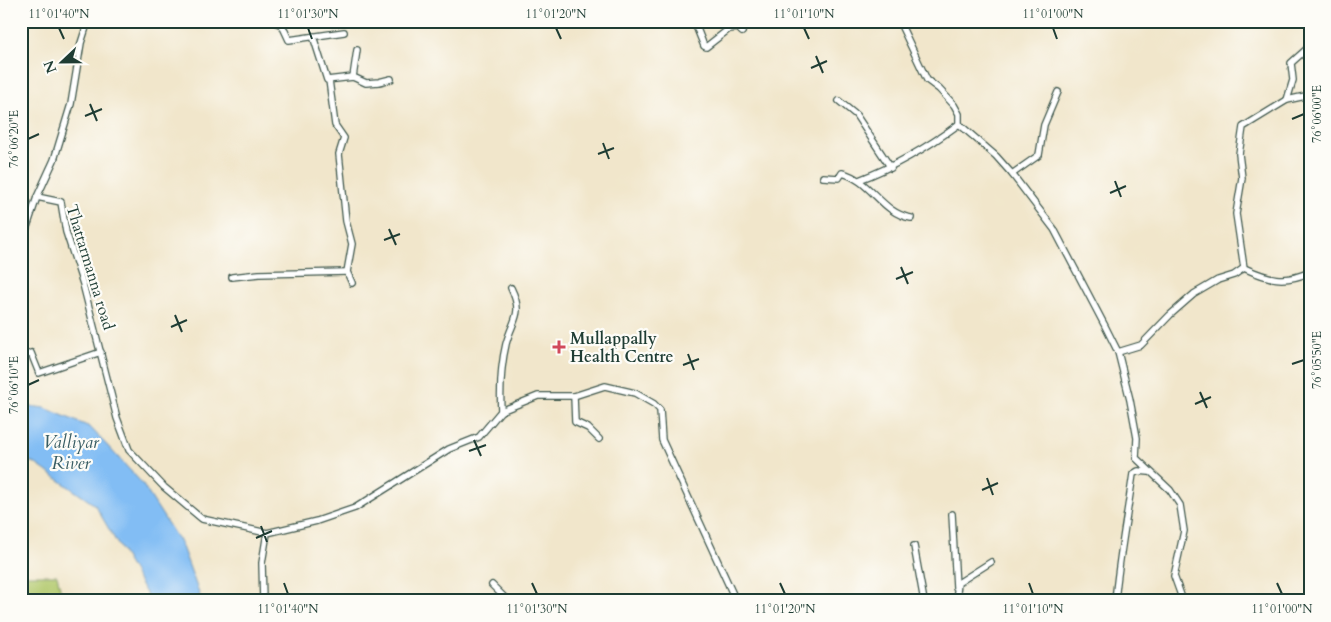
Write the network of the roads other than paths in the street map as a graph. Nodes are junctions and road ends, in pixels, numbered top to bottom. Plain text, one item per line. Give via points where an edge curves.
1 (88, 21) edge
2 (272, 21) edge
3 (694, 21) edge
4 (899, 21) edge
5 (344, 32) dead end
6 (742, 32) dead end
7 (313, 36) junction
8 (1310, 46) edge
9 (357, 50) dead end
10 (353, 77) junction
11 (391, 79) dead end
12 (329, 80) junction
13 (1058, 92) dead end
14 (1310, 95) edge
15 (840, 100) dead end
16 (1287, 100) junction
17 (960, 124) junction
18 (891, 168) junction
19 (1012, 174) junction
20 (823, 177) dead end
21 (859, 180) junction
22 (37, 197) junction
23 (911, 218) dead end
24 (21, 245) edge
25 (1244, 268) junction
26 (347, 272) junction
27 (1310, 272) edge
28 (232, 277) dead end
29 (352, 283) dead end
30 (511, 288) dead end
31 (101, 352) junction
32 (1118, 352) junction
33 (21, 358) edge
34 (574, 396) junction
35 (501, 411) junction
36 (600, 439) dead end
37 (1149, 472) junction
38 (952, 514) dead end
39 (267, 534) junction
40 (914, 546) dead end
41 (991, 562) dead end
42 (492, 584) dead end
43 (956, 587) junction
44 (263, 601) edge
45 (508, 601) edge
46 (736, 601) edge
47 (924, 601) edge
48 (956, 601) edge
49 (1115, 601) edge
50 (1183, 601) edge

1 - 22 street via 80,43 71,104 54,160
2 - 7 street via 282,25 289,40
3 - 6 street via 704,46 729,30 738,28
4 - 17 street via 928,80 954,105
5 - 7 street
7 - 12 street
8 - 16 street via 1291,63 1293,80
9 - 10 street
10 - 11 street via 366,83
10 - 12 street
12 - 26 street via 335,125 344,138 338,154 352,244
13 - 19 street via 1044,126 1039,155
14 - 16 street
15 - 18 street via 856,115
16 - 25 street via 1243,127 1239,154 1242,178 1236,214
17 - 18 street
17 - 19 street
18 - 21 street
19 - 32 street via 1054,229
20 - 21 street via 839,178 842,173
21 - 23 street via 898,216
22 - 24 street
22 - 31 street, Thattarmanna road via 61,202 66,232
25 - 27 street via 1267,279 1290,279
25 - 32 street via 1194,294 1141,345
26 - 28 street
26 - 29 street
30 - 35 street via 518,302 506,345
31 - 33 street via 39,373 30,353
31 - 39 street, Thattarmanna road via 117,418 129,450 164,487 202,519
32 - 37 street via 1137,438 1136,458
34 - 35 street via 538,396
34 - 36 street via 575,422
34 - 46 street via 605,386 635,393 660,410 662,440
35 - 39 street via 479,437 449,449 355,508
37 - 49 street via 1133,474
37 - 50 street via 1170,490 1180,505 1184,531 1174,576
38 - 43 street
39 - 44 street via 262,563
40 - 47 street
41 - 43 street via 962,579
42 - 45 street
43 - 48 street

